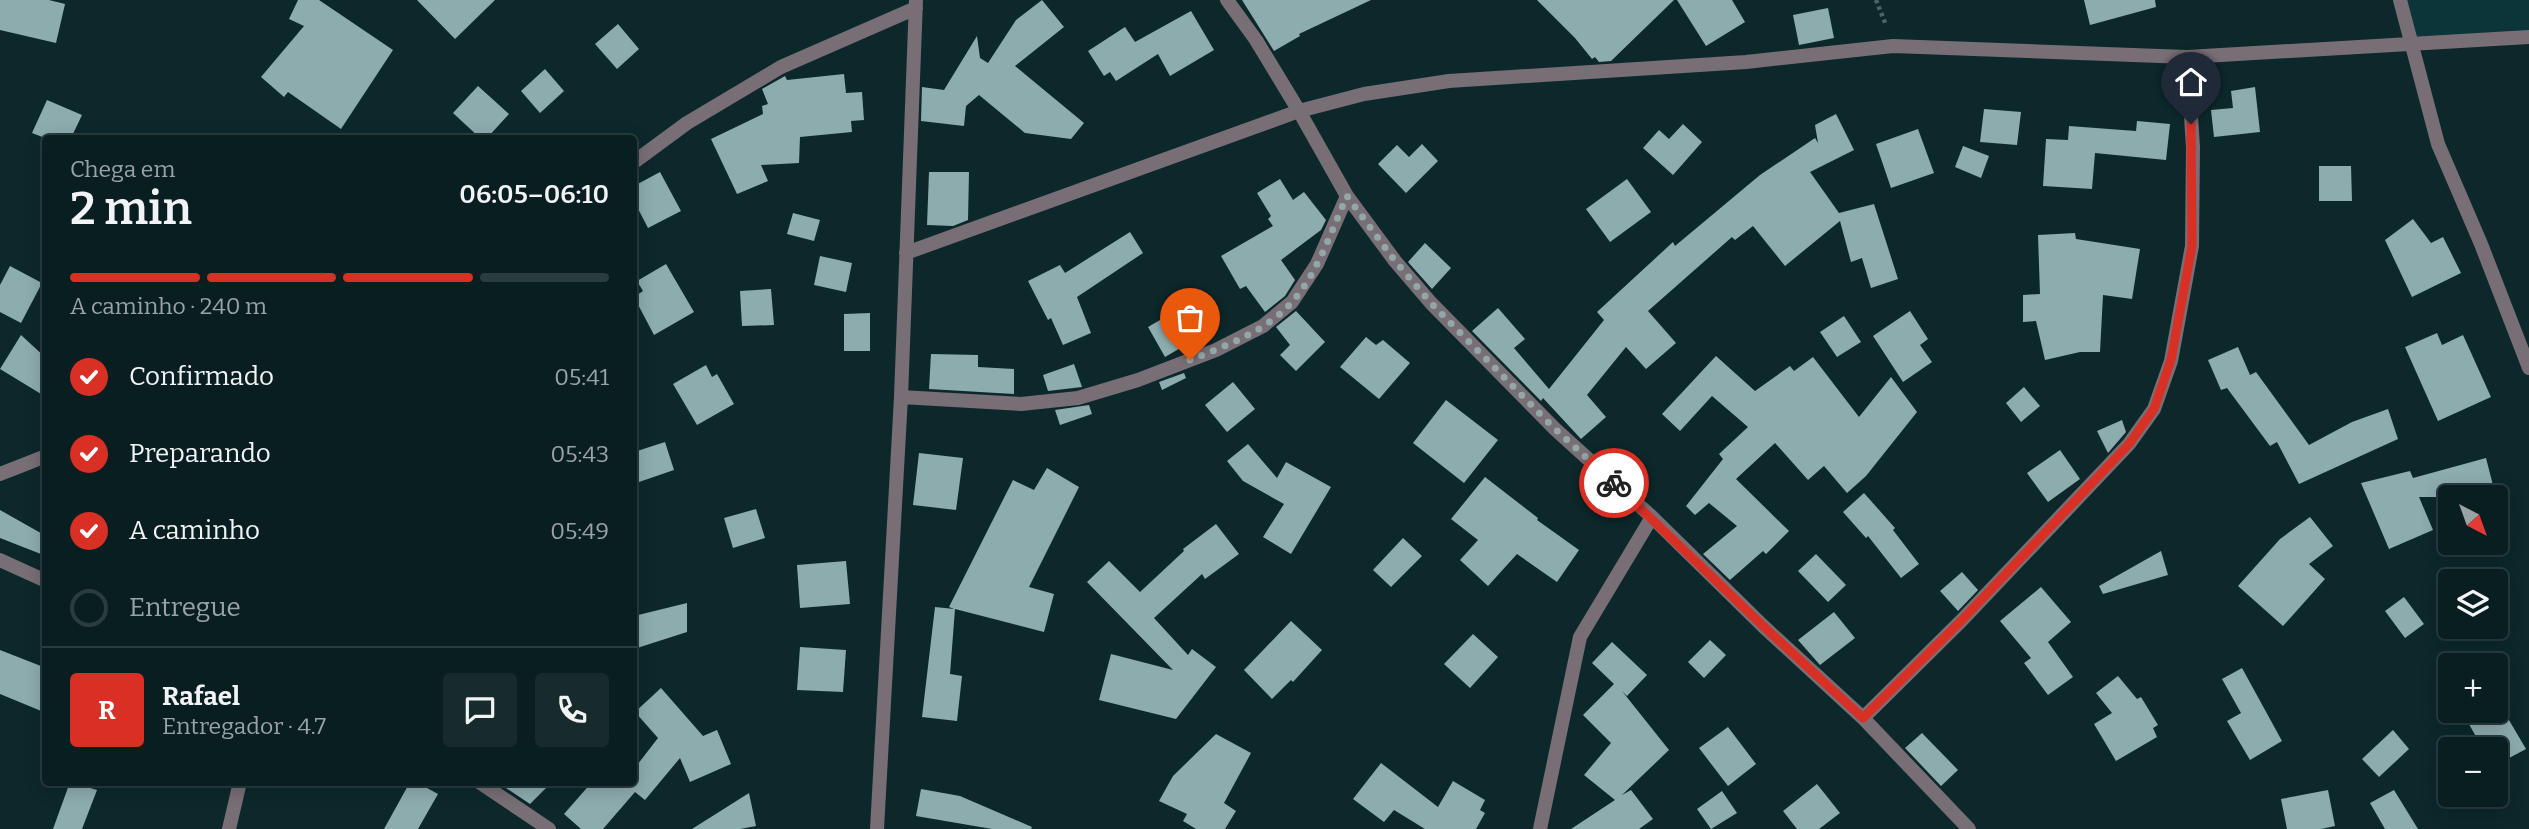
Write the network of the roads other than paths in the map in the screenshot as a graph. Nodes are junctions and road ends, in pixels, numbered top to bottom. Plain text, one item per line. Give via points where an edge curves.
1 (1227, 0) edge
2 (2400, 0) edge
3 (916, 4) edge
4 (2529, 37) edge
5 (2411, 45) junction
6 (2187, 57) junction
7 (1299, 111) junction
8 (637, 160) edge
9 (1347, 196) junction
10 (906, 253) junction
11 (2529, 368) edge
12 (901, 397) junction
13 (42, 458) edge
14 (0, 474) edge
15 (1652, 517) junction
16 (0, 560) edge
17 (42, 579) edge
18 (1863, 718) junction
19 (239, 786) edge
20 (485, 786) edge
21 (229, 829) edge
22 (549, 829) edge
23 (877, 829) edge
24 (1540, 829) edge
25 (1969, 829) edge

1 - 7 street
2 - 5 street
3 - 8 street via 781,67 687,123
3 - 10 street
4 - 5 street
5 - 6 street
5 - 11 street via 2438,144
6 - 7 street via 1893,46 1746,62 1449,81 1364,94
6 - 18 street via 2193,147 2192,246 2171,360 2154,409 2129,444
7 - 9 street
7 - 10 street
9 - 12 street via 1317,264 1292,302 1263,326 1216,350 1078,398 1021,404
9 - 15 street via 1431,303 1555,429
10 - 12 street
12 - 23 street
13 - 14 street
15 - 18 street
15 - 24 street via 1580,637
16 - 17 street
18 - 25 street
19 - 21 street
20 - 22 street

